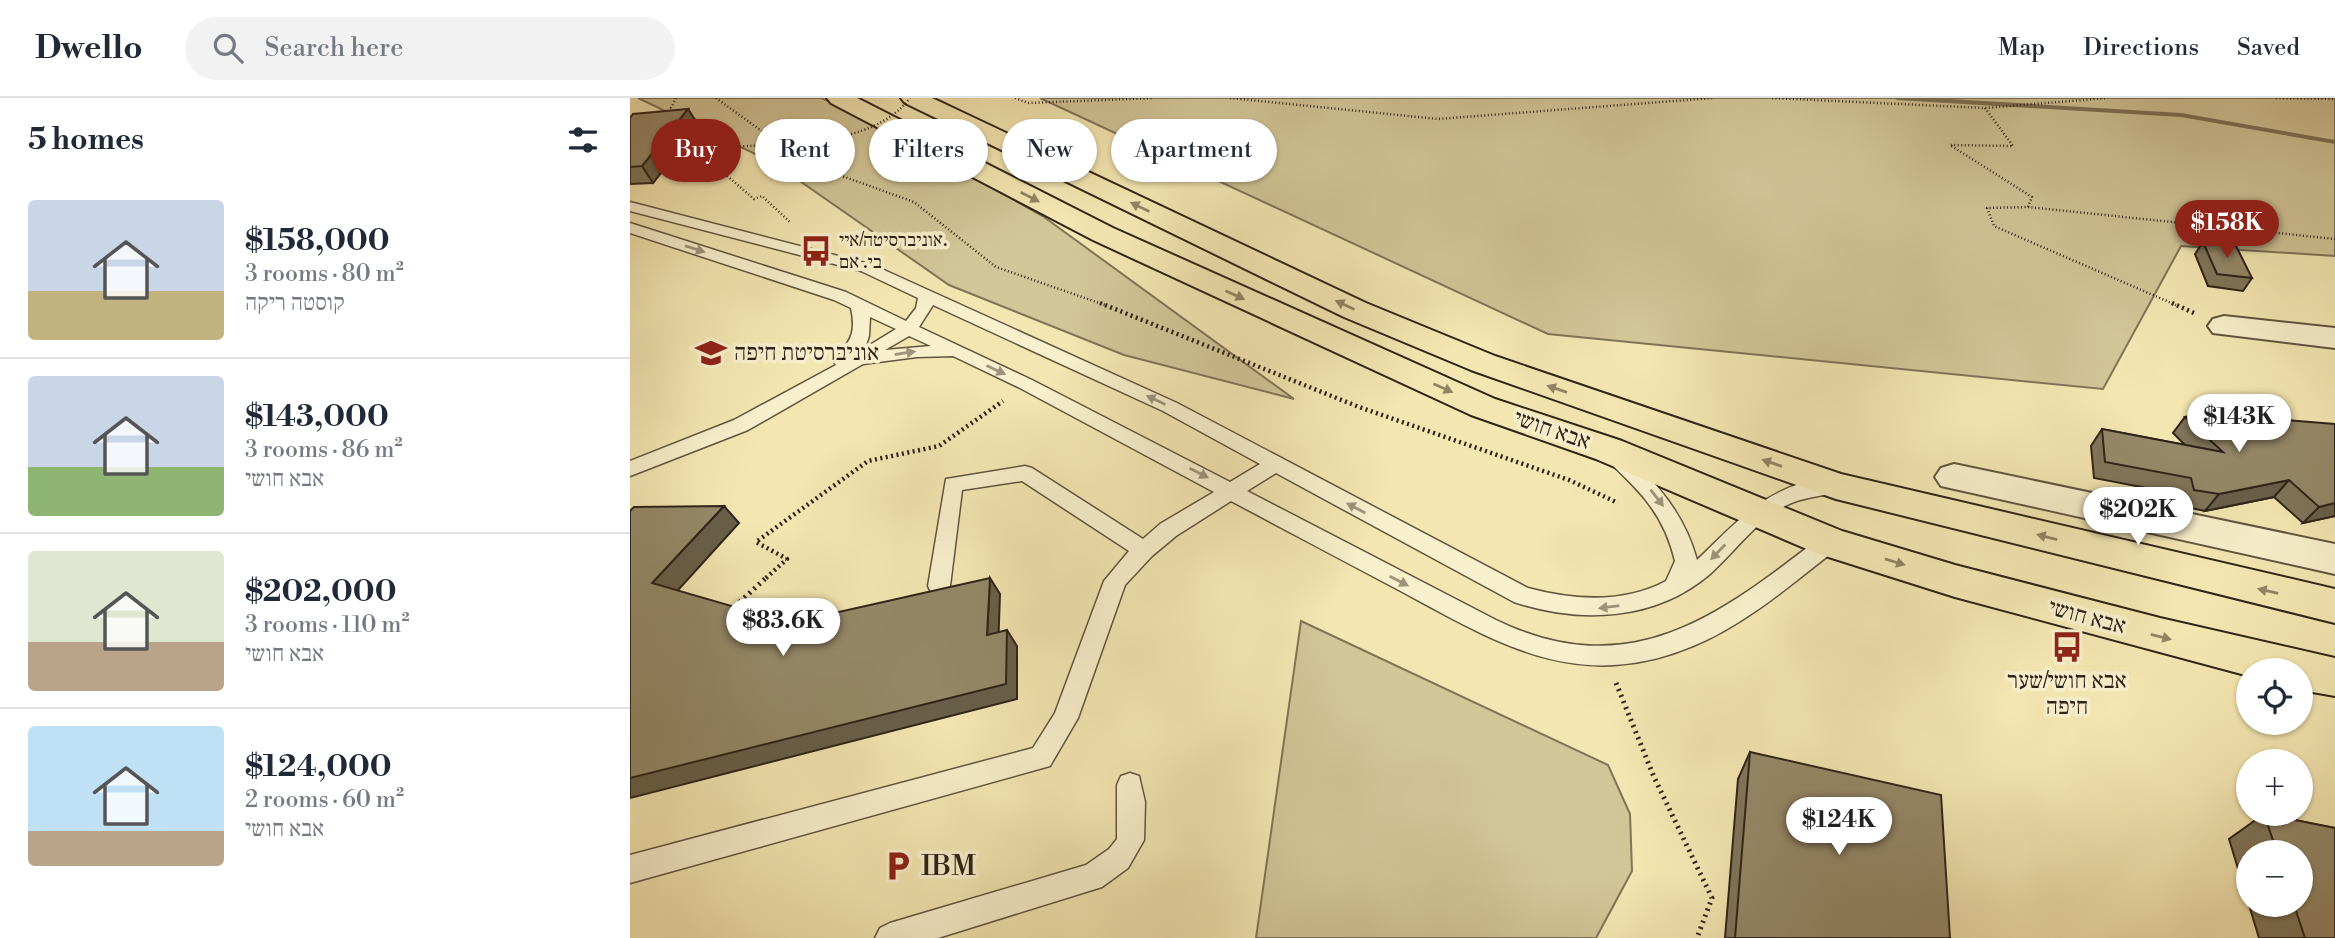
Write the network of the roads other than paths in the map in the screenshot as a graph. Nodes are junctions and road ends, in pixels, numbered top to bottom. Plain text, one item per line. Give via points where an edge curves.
1 (839, 98) edge
2 (912, 98) edge
3 (630, 206) edge
4 (630, 228) edge
5 (927, 296) junction
6 (859, 305) junction
7 (2224, 326) road end
8 (908, 329) junction
9 (2335, 338) edge
10 (957, 352) junction
11 (854, 361) junction
12 (816, 385) junction
13 (1609, 450) junction
14 (1274, 465) junction
15 (630, 469) edge
16 (1954, 477) dead end
17 (1836, 486) junction
18 (1232, 491) junction
19 (1758, 512) junction
20 (1830, 542) junction
21 (1144, 550) junction
22 (2335, 559) edge
23 (939, 586) edge
24 (1674, 587) junction
25 (2335, 606) edge
26 (2251, 658) edge
27 (2313, 672) edge
28 (2335, 677) edge
29 (1130, 785) dead end
30 (630, 869) edge
31 (890, 938) edge

1 -> 13 main road, אבא חושי via 1115,240 1483,407
17 -> 2 main road, אבא חושי via 1483,363 1368,315
3 - 5 lane via 867,268
4 -> 6 lane
5 - 8 lane via 925,309
14 -> 5 lane via 1170,407
6 - 8 lane
6 - 12 lane via 862,336 847,358
7 - 9 street
8 - 10 lane
8 - 11 lane
11 -> 10 lane via 917,351
10 -> 18 lane
11 - 12 lane
12 - 15 lane via 741,425
13 - 19 main road, אבא חושי
13 -> 24 lane via 1655,494 1675,523 1686,561
14 - 18 lane
24 -> 14 lane via 1629,604 1603,608 1565,607 1532,599
16 - 22 street
17 - 19 lane via 1796,491
25 -> 17 main road, אבא חושי
18 -> 20 lane via 1516,640 1557,652 1605,654 1668,644 1701,632
18 - 21 lane
19 - 20 main road, אבא חושי
19 -> 24 lane via 1702,568
20 -> 26 main road, אבא חושי via 1955,581
21 - 23 lane via 1025,473 953,484
21 - 30 lane via 1115,582 1066,718 1041,758
27 - 28 main road, אבא חושי
29 - 31 lane via 1133,834 1116,864 1092,877

